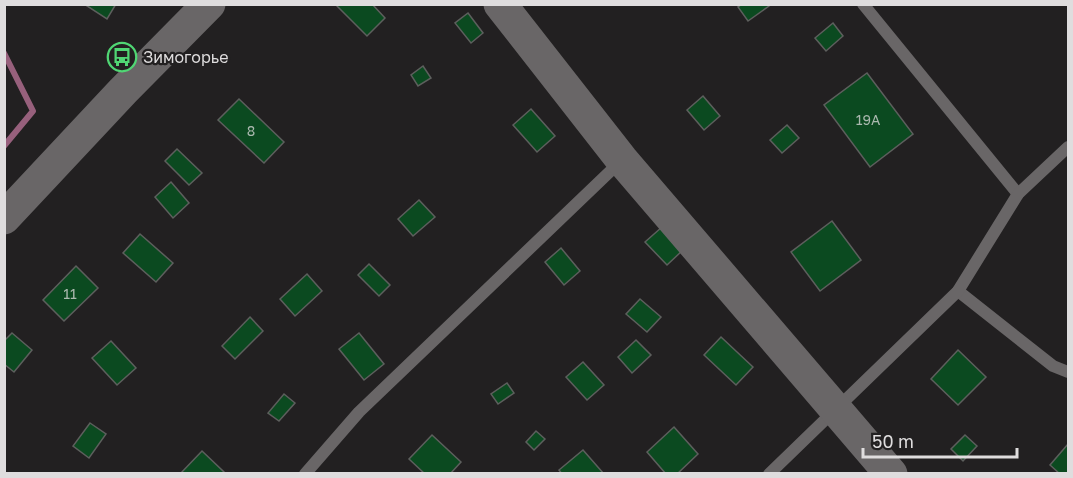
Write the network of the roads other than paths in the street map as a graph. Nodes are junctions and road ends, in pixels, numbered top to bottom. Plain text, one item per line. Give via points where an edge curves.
1 (209, 4) edge
2 (500, 4) edge
3 (862, 4) edge
4 (1068, 147) edge
5 (622, 160) junction
6 (1018, 194) junction
7 (4, 218) edge
8 (958, 291) junction
9 (1068, 372) edge
10 (834, 409) junction
11 (305, 474) edge
12 (769, 474) edge
13 (891, 474) edge

1 - 7 street
2 - 5 street
3 - 6 lane
4 - 6 lane
5 - 10 street
5 - 11 lane via 359,412
6 - 8 lane
8 - 9 lane via 1053,366
8 - 10 lane
10 - 12 lane
10 - 13 street

